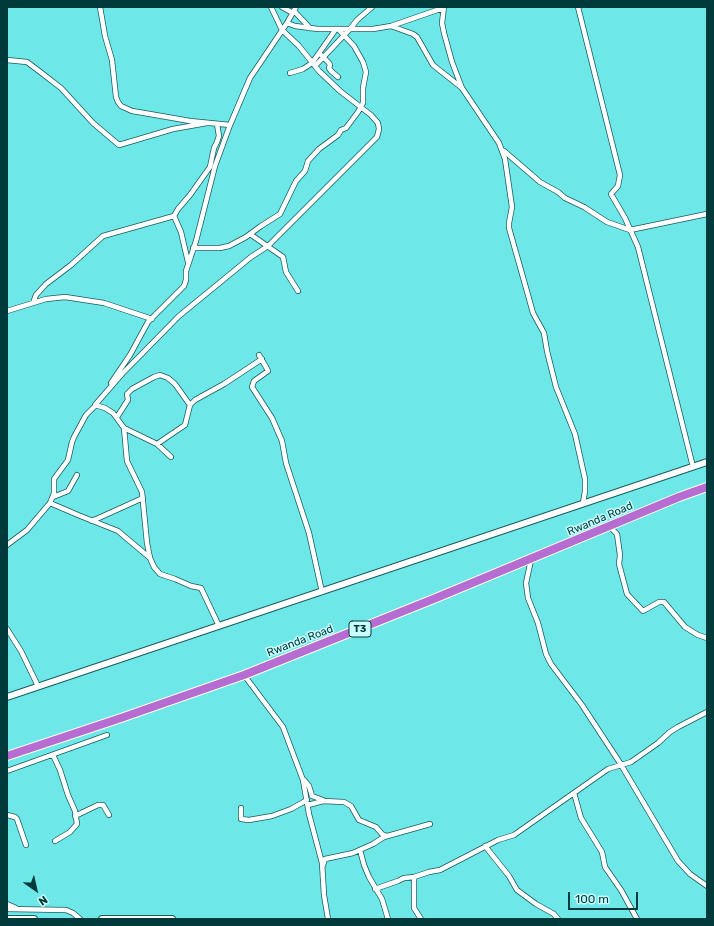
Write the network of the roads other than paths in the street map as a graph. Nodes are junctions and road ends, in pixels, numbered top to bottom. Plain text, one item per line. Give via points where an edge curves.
1 (100, 7) edge
2 (271, 7) edge
3 (282, 7) edge
4 (372, 7) edge
5 (578, 7) edge
6 (444, 8) edge
7 (294, 10) edge
8 (287, 23) junction
9 (391, 26) junction
10 (310, 28) junction
11 (337, 29) junction
12 (350, 29) junction
13 (282, 30) junction
14 (344, 35) junction
15 (321, 55) junction
16 (7, 60) edge
17 (313, 64) junction
18 (290, 73) dead end
19 (338, 77) dead end
20 (462, 88) junction
21 (361, 106) junction
22 (207, 123) junction
23 (217, 124) junction
24 (230, 125) junction
25 (502, 150) junction
26 (707, 214) edge
27 (174, 216) junction
28 (630, 230) junction
29 (250, 234) junction
30 (268, 246) junction
31 (193, 248) junction
32 (189, 264) junction
33 (298, 291) dead end
34 (33, 303) junction
35 (7, 311) edge
36 (152, 319) junction
37 (97, 404) junction
38 (190, 405) junction
39 (117, 417) junction
40 (124, 428) junction
41 (157, 444) junction
42 (171, 457) dead end
43 (707, 462) edge
44 (693, 467) junction
45 (77, 475) dead end
46 (707, 487) edge
47 (53, 497) junction
48 (143, 498) junction
49 (50, 503) junction
50 (583, 503) junction
51 (92, 521) junction
52 (610, 527) junction
53 (7, 545) edge
54 (150, 558) junction
55 (530, 560) junction
56 (322, 592) junction
57 (220, 626) junction
58 (7, 629) edge
59 (707, 638) edge
60 (244, 675) junction
61 (38, 686) junction
62 (7, 697) edge
63 (707, 712) edge
64 (107, 735) dead end
65 (53, 754) junction
66 (7, 756) edge
67 (621, 766) junction
68 (7, 771) edge
69 (302, 778) junction
70 (574, 793) junction
71 (326, 801) junction
72 (308, 802) junction
73 (241, 808) dead end
74 (7, 815) edge
75 (109, 815) dead end
76 (75, 816) junction
77 (430, 824) dead end
78 (387, 836) junction
79 (55, 841) dead end
80 (26, 845) dead end
81 (485, 846) junction
82 (360, 850) junction
83 (322, 866) junction
84 (414, 877) junction
85 (707, 886) edge
86 (375, 889) junction
87 (7, 904) edge
88 (7, 909) edge
89 (19, 910) junction
90 (7, 919) edge
91 (34, 919) edge
92 (80, 919) edge
93 (102, 919) edge
94 (126, 919) edge
95 (172, 919) edge
96 (328, 919) edge
97 (388, 919) edge
98 (421, 919) edge
99 (558, 919) edge
100 (637, 919) edge

1 - 22 street via 119,104 124,108 144,113
2 - 13 street
3 - 7 street
4 - 12 street via 356,20
5 - 28 street via 620,175 618,186 611,194
6 - 9 street
6 - 20 street via 444,33
7 - 8 street
7 - 10 street
8 - 10 street
8 - 13 street
9 - 12 street
9 - 20 street via 415,35 433,65
10 - 11 street
11 - 12 street
11 - 14 street
11 - 15 street
12 - 14 street
13 - 17 street
13 - 24 street via 250,78
14 - 15 street
14 - 21 street via 354,46 366,72
15 - 17 street
15 - 19 street via 330,63 330,72
16 - 22 street via 27,62 39,71 61,88 93,123 118,145 173,129
17 - 18 street
17 - 21 street via 340,91
20 - 25 street
21 - 29 street via 346,128 308,161 282,212
21 - 30 street via 378,123 377,137
22 - 23 street
23 - 24 street
23 - 27 street via 218,136 210,167
24 - 31 street via 215,166
25 - 28 street via 540,182 565,198 607,222
25 - 50 street via 507,166 512,207 509,228 528,295 544,333 556,387 575,434 585,479
26 - 28 street
27 - 32 street
27 - 34 street via 103,236 71,266 46,284 36,295
28 - 44 street via 644,269
29 - 30 street
29 - 31 street via 229,246
30 - 33 street via 283,257 286,272
30 - 37 street via 179,316 122,374
31 - 32 street
32 - 36 street via 182,288
34 - 35 street
34 - 36 street via 65,297 86,299
36 - 37 street
37 - 39 street via 110,410
37 - 47 street via 86,415 74,437 68,460 54,479
38 - 39 street via 171,380 157,376 127,394 128,400
38 - 41 street via 185,425
38 - 56 street via 260,357 268,372 254,381 252,387 272,418 282,441
39 - 40 street
40 - 41 street
40 - 48 street via 127,461 141,488
41 - 42 street
43 - 44 street
44 - 50 street
45 - 47 street via 68,491
46 - 52 highway, Rwanda Road / T3
47 - 49 street
48 - 51 street
48 - 54 street
49 - 51 street
49 - 53 street via 27,530
50 - 56 street
51 - 54 street via 118,531
52 - 55 highway, Rwanda Road / T3
52 - 59 street via 617,534 619,564 627,594 643,611 664,602 685,627
54 - 57 street via 160,574 201,588
55 - 60 highway, Rwanda Road / T3
55 - 67 street via 527,594 546,654
56 - 57 street
57 - 61 street
58 - 61 street
60 - 66 highway, Rwanda Road / T3
60 - 69 street via 283,727
61 - 62 street
63 - 67 street via 678,727 631,762
64 - 65 street
65 - 68 street
65 - 76 street
67 - 70 street via 608,769
67 - 85 street via 678,861 690,874
69 - 71 street via 309,786 312,796
69 - 72 street
70 - 81 street via 514,835
70 - 100 street via 581,818 602,852 605,867
71 - 72 street
71 - 78 street via 344,802 356,812 359,820 376,827
72 - 73 street via 272,816 249,820 241,819
72 - 83 street
74 - 80 street via 17,819
75 - 76 street via 103,805 98,805
76 - 79 street via 76,826
77 - 78 street
78 - 82 street
81 - 84 street via 445,867
81 - 99 street via 517,890
82 - 83 street via 325,859
82 - 86 street
83 - 96 street
84 - 86 street
84 - 98 street via 414,908
86 - 97 street via 382,899
87 - 89 street
88 - 89 street
89 - 92 street via 66,910
90 - 91 street
93 - 94 street
94 - 95 street

